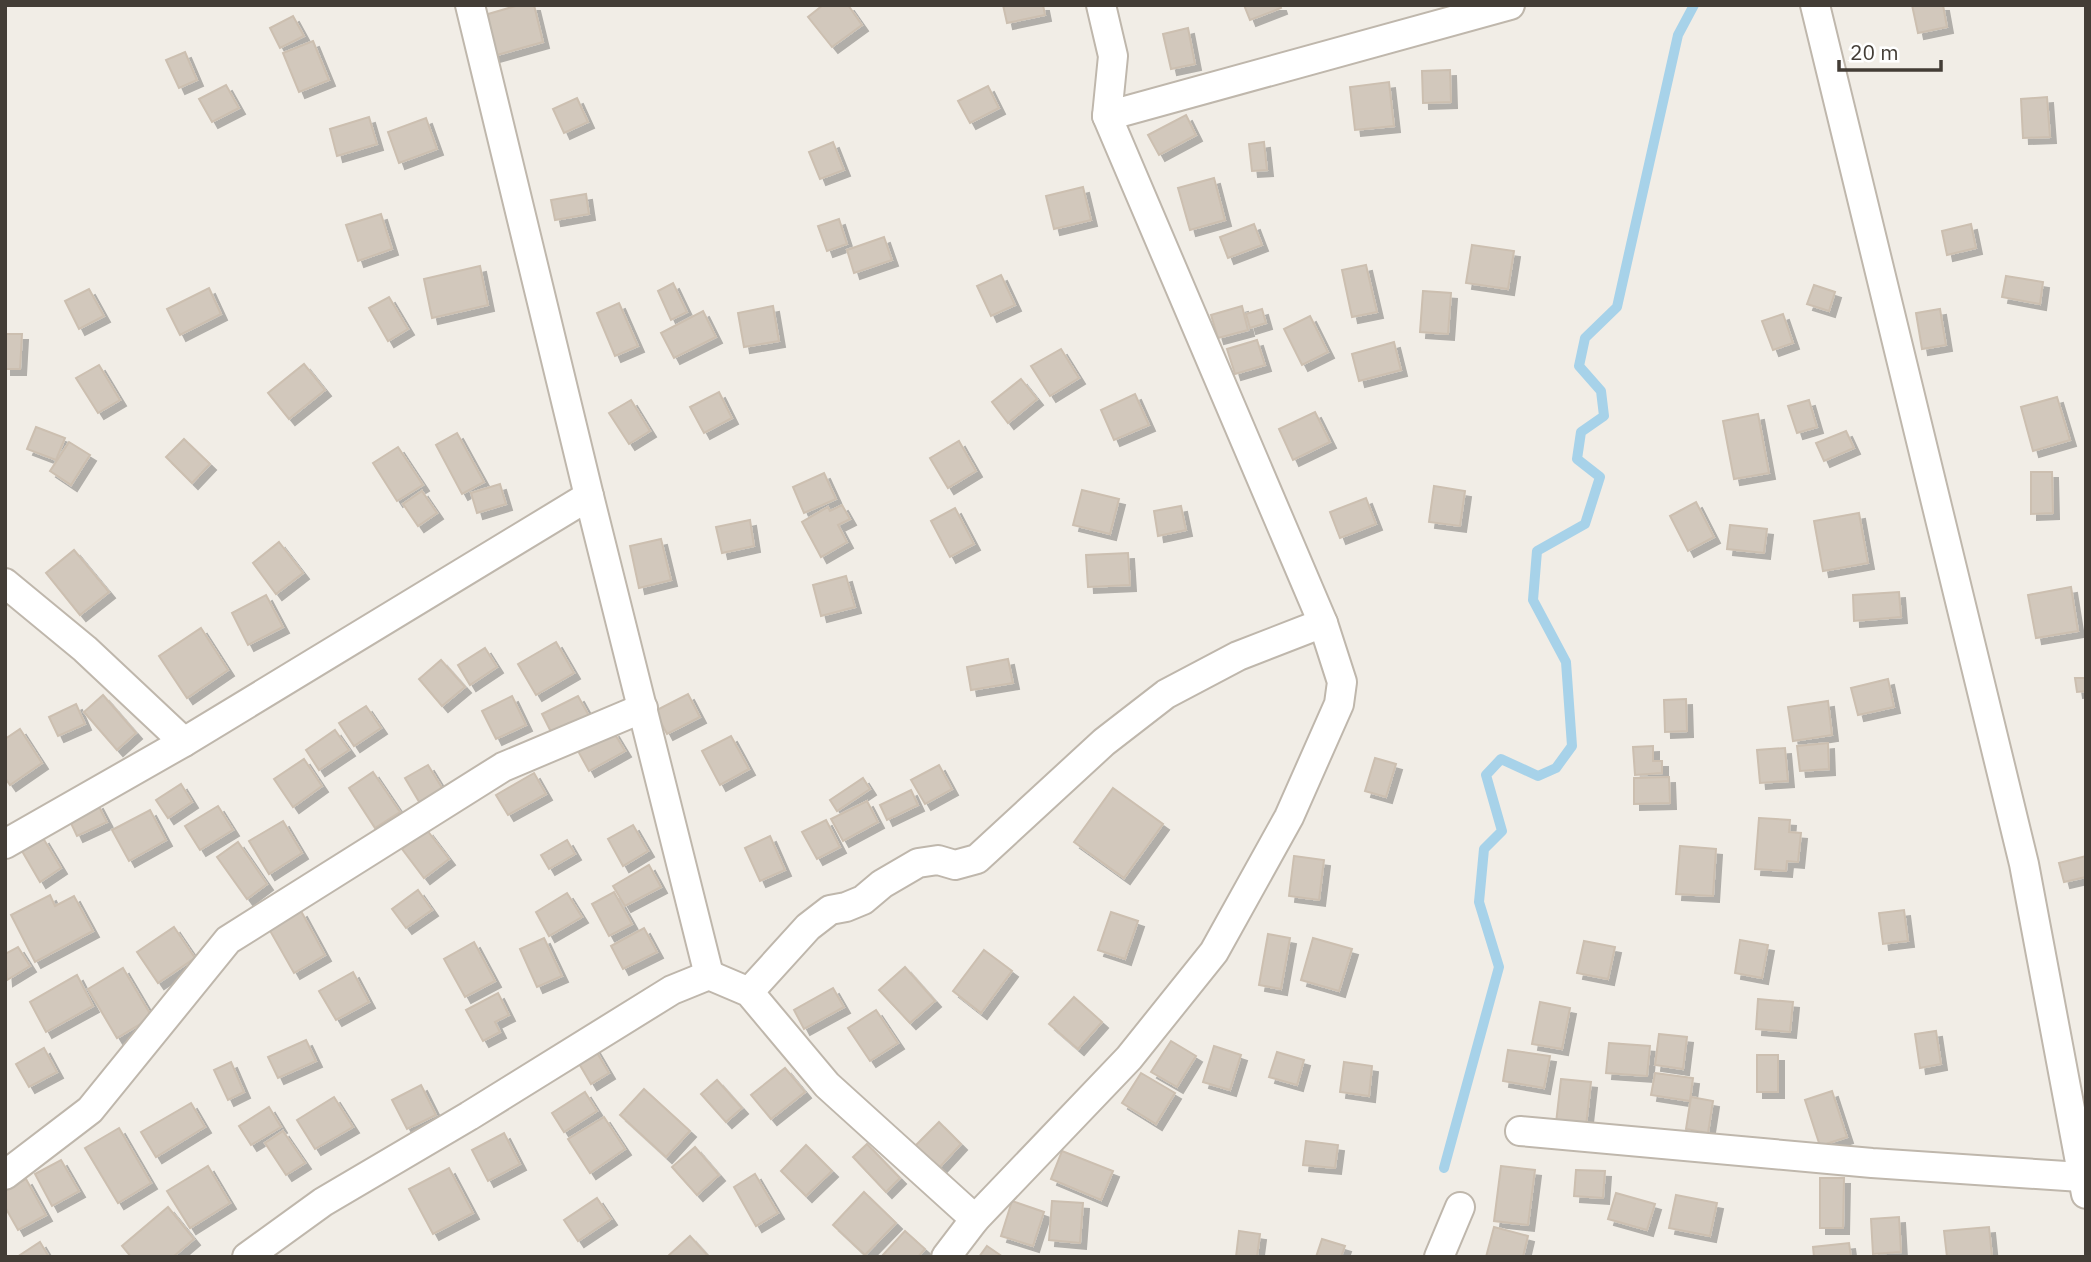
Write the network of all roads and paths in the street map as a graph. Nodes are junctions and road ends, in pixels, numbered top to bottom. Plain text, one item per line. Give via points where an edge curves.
1 (470, 5) edge
2 (1101, 5) edge
3 (1510, 5) edge
4 (1815, 5) edge
5 (1107, 116) junction
6 (589, 496) junction
7 (5, 583) edge
8 (1323, 623) junction
9 (643, 708) junction
10 (184, 742) junction
11 (5, 845) edge
12 (709, 975) junction
13 (749, 992) junction
14 (1520, 1131) dead end
15 (5, 1175) edge
16 (2084, 1186) edge
17 (1460, 1207) dead end
18 (975, 1219) junction
19 (247, 1257) edge
20 (946, 1257) edge
21 (1438, 1257) edge

1 - 6 street
2 - 5 street via 1113,57
3 - 5 street
4 - 16 street via 2024,864
5 - 8 street
6 - 9 street
6 - 10 street
7 - 10 street via 85,649
8 - 13 street via 1238,656 1167,694 1104,742 977,859 954,865 938,860 918,863 863,900 830,910 808,927
8 - 18 street via 1342,682 1339,704 1289,817 1213,951 1129,1058
9 - 12 street
9 - 15 street via 503,767 228,940 90,1110
10 - 11 street
12 - 13 street
12 - 19 street via 672,990 323,1202
13 - 18 street via 827,1084
14 - 16 street
17 - 21 street
18 - 20 street

